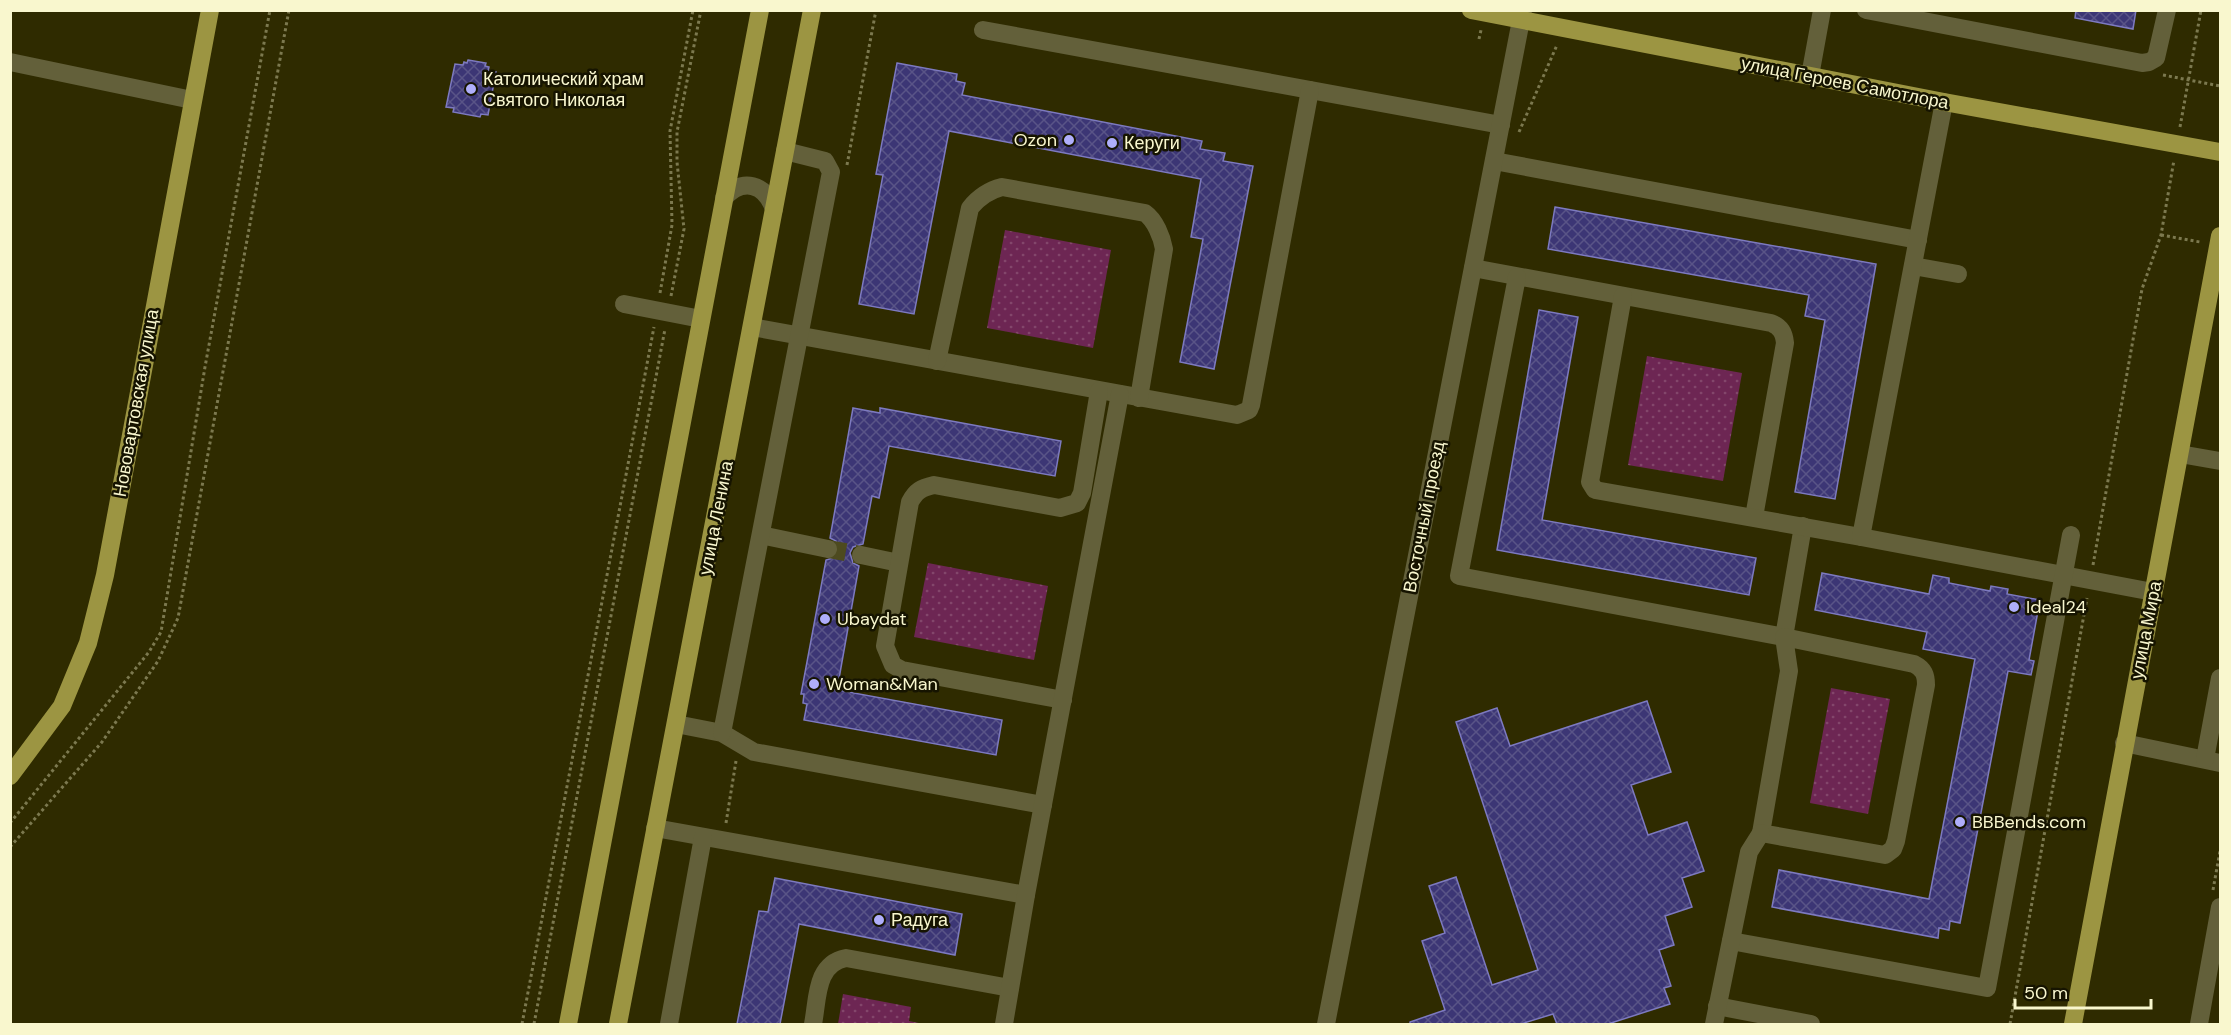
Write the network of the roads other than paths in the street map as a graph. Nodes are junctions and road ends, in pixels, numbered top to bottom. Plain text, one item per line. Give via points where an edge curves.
1 (210, 10) edge
2 (760, 10) edge
3 (812, 10) edge
4 (1471, 10) edge
5 (1822, 10) edge
6 (1866, 10) edge
7 (2167, 10) edge
8 (1522, 15) edge
9 (983, 30) dead end
10 (10, 62) edge
11 (1810, 76) junction
12 (1310, 90) junction
13 (192, 100) junction
14 (1944, 102) junction
15 (1501, 125) junction
16 (785, 151) junction
17 (2220, 152) edge
18 (1494, 160) junction
19 (724, 198) junction
20 (774, 209) junction
21 (1918, 240) junction
22 (2220, 241) edge
23 (1913, 266) junction
24 (1473, 268) junction
25 (1958, 274) dead end
26 (1517, 277) junction
27 (1623, 296) junction
28 (624, 304) dead end
29 (702, 319) junction
30 (752, 327) junction
31 (799, 336) junction
32 (937, 361) junction
33 (1100, 390) junction
34 (1120, 394) junction
35 (1139, 398) junction
36 (2180, 454) junction
37 (2220, 462) edge
38 (1754, 518) junction
39 (1803, 526) junction
40 (761, 536) junction
41 (2071, 536) dead end
42 (1861, 537) junction
43 (828, 549) tunnel mouth
44 (861, 555) tunnel mouth
45 (899, 563) junction
46 (2064, 575) junction
47 (2153, 592) junction
48 (1784, 637) junction
49 (2220, 678) edge
50 (1063, 700) junction
51 (676, 724) junction
52 (722, 732) junction
53 (2124, 743) junction
54 (2213, 761) edge
55 (10, 776) edge
56 (1043, 805) junction
57 (655, 828) junction
58 (1761, 833) junction
59 (704, 837) junction
60 (1026, 896) junction
61 (2220, 907) edge
62 (1731, 940) junction
63 (1010, 988) junction
64 (1716, 1015) edge
65 (568, 1024) edge
66 (618, 1024) edge
67 (669, 1024) edge
68 (813, 1024) edge
69 (1004, 1024) edge
70 (1326, 1024) edge
71 (1811, 1024) edge
72 (2073, 1024) edge
73 (2199, 1024) edge

1 - 13 main road, Нововартовская улица
2 - 19 main road
3 - 16 main road, улица Ленина
4 - 8 main road, улица Героев Самотлора
5 - 11 street
6 - 7 street via 2142,63 2156,58
8 - 11 main road, улица Героев Самотлора via 1560,28
8 - 15 street, Восточный проезд
9 - 12 street
10 - 13 street
11 - 14 main road, улица Героев Самотлора
12 - 15 street
12 - 35 street via 1249,410 1237,415
13 - 55 main road, Нововартовская улица via 105,575 88,643 62,706
14 - 17 main road, улица Героев Самотлора
14 - 21 street
15 - 18 street, Восточный проезд
16 - 20 main road, улица Ленина
16 - 31 street via 825,161 831,172
18 - 21 street
18 - 24 street, Восточный проезд
19 - 20 street via 738,187 754,186 767,193
19 - 29 main road
20 - 30 main road, улица Ленина
21 - 23 street
22 - 36 main road, улица Мира
23 - 25 street
23 - 42 street
24 - 26 street
24 - 70 street, Восточный проезд
26 - 27 street
26 - 48 street via 1459,576
27 - 38 street via 1771,323 1784,335
27 - 38 street via 1590,482 1602,492
28 - 29 street
29 - 65 main road
30 - 31 street
30 - 51 main road, улица Ленина
31 - 32 street
31 - 40 street
32 - 33 street
32 - 35 street via 970,208 975,202 1002,187 1145,213 1164,249
33 - 34 street
33 - 45 street via 1077,503 1060,508 934,485 922,487 910,502
34 - 35 street
34 - 50 street
36 - 37 street
36 - 47 main road, улица Мира
38 - 39 street
39 - 42 street
39 - 48 street
40 - 43 street
40 - 52 street
41 - 46 street
42 - 46 street
44 - 45 street
45 - 50 street via 885,646 892,665
46 - 47 street
46 - 62 street via 1987,988
47 - 53 main road, улица Мира
48 - 58 street via 1789,671
48 - 58 street via 1914,664 1921,667 1926,685 1893,849 1885,855 1875,854
49 - 54 street
50 - 56 street
51 - 52 street
51 - 57 main road, улица Ленина
52 - 56 street via 754,752
53 - 54 street
53 - 72 main road, улица Мира
56 - 60 street
57 - 59 street
57 - 66 main road, улица Ленина
58 - 62 street via 1749,852
59 - 60 street
59 - 67 street
60 - 63 street
61 - 73 street
62 - 64 street
63 - 68 street via 846,958 835,960 822,976
63 - 69 street
64 - 71 street

